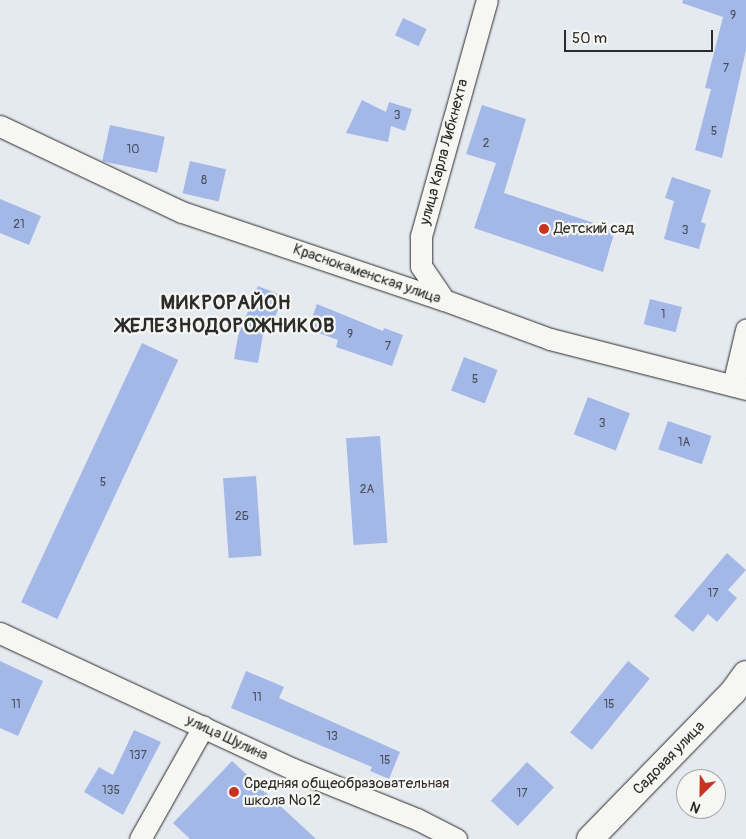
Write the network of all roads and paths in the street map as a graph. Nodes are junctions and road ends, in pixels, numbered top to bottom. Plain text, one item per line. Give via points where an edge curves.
1 (487, 0) edge
2 (0, 126) edge
3 (444, 300) junction
4 (746, 330) edge
5 (740, 387) edge
6 (0, 633) edge
7 (746, 674) edge
8 (203, 727) junction
9 (140, 839) edge
10 (456, 839) edge
11 (590, 839) edge

1 - 3 street, улица Карла Либкнехта via 421,236 421,266
2 - 3 street, Краснокаменская улица via 182,212
3 - 5 street, Краснокаменская улица via 550,340
4 - 5 street
6 - 8 street, улица Шулина
7 - 11 street, Садовая улица via 733,692
8 - 9 street
8 - 10 street, улица Шулина via 293,769 417,818

